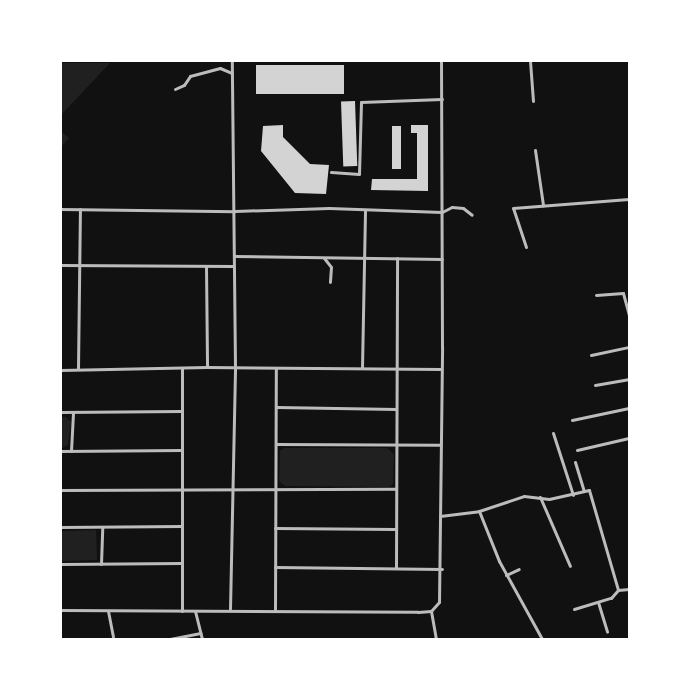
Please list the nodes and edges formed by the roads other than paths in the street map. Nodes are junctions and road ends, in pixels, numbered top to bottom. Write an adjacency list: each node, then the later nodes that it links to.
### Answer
1 (232, 61): 5 (street)
2 (437, 61): 3 (street)
3 (441, 61): 7 (street)
4 (530, 61): 8 (street)
5 (232, 73): 6 (street); 16 (street)
6 (175, 89)
7 (442, 99): 10 (street); 17 (street)
8 (533, 101)
9 (536, 150): 12 (street)
10 (331, 172)
11 (629, 199): 12 (street)
12 (543, 205): 19 (street)
13 (61, 208): 14 (street)
14 (80, 209): 16 (street); 26 (street)
15 (365, 210): 16 (street); 17 (street); 22 (street)
16 (235, 211): 20 (street)
17 (442, 212): 18 (street); 24 (street)
18 (472, 214)
19 (526, 247)
20 (234, 256): 21 (street); 28 (street)
21 (324, 258): 22 (street); 29 (street)
22 (362, 258): 23 (street); 37 (street)
23 (397, 258): 24 (street); 40 (street)
24 (442, 259): 41 (street)
25 (61, 265): 26 (street)
26 (78, 265): 27 (street); 38 (street)
27 (206, 266): 28 (street); 34 (street)
28 (233, 266): 35 (street)
29 (330, 282)
30 (596, 295): 31 (street)
31 (629, 315)
32 (629, 347): 33 (street)
33 (592, 355)
34 (207, 367): 35 (street); 36 (street)
35 (235, 367): 39 (street); 63 (street)
36 (182, 368): 38 (street); 48 (street)
37 (362, 368): 39 (street); 40 (street)
38 (78, 369): 42 (street)
39 (276, 369): 45 (street)
40 (397, 369): 41 (street); 47 (street)
41 (441, 369): 55 (street)
42 (61, 370)
43 (629, 379): 44 (street)
44 (595, 386)
45 (276, 407): 47 (street); 54 (street)
46 (629, 408): 51 (street)
47 (396, 409): 56 (street)
48 (182, 411): 50 (street); 57 (street)
49 (61, 412): 50 (street)
50 (73, 412): 60 (street)
51 (572, 420)
52 (552, 433): 68 (street)
53 (629, 438): 58 (street)
54 (276, 444): 56 (street); 66 (street)
55 (440, 445): 56 (street); 71 (street)
56 (397, 446): 64 (street)
57 (182, 450): 60 (street); 62 (street)
58 (577, 450)
59 (61, 451): 60 (street)
60 (71, 451)
61 (575, 462): 67 (street)
62 (182, 489): 63 (street); 65 (street); 72 (street)
63 (233, 489): 66 (street); 89 (street)
64 (396, 489): 66 (street); 76 (street)
65 (61, 490)
66 (276, 490): 75 (street)
67 (584, 491): 68 (street); 87 (street)
68 (573, 495): 69 (street)
69 (540, 497): 70 (street); 80 (street)
70 (479, 511): 71 (street); 85 (street)
71 (440, 516): 83 (street)
72 (182, 526): 74 (street); 79 (street)
73 (61, 527): 74 (street)
74 (102, 527): 78 (street)
75 (275, 528): 76 (street); 81 (street)
76 (396, 529): 82 (street)
77 (61, 564): 78 (street)
78 (101, 564): 79 (street)
79 (182, 564): 95 (street)
80 (570, 566)
81 (275, 567): 82 (street); 93 (street)
82 (396, 568): 83 (street)
83 (442, 569): 94 (street)
84 (519, 569): 85 (street)
85 (506, 575): 103 (street)
86 (629, 589): 87 (street)
87 (618, 590): 88 (street)
88 (598, 602): 90 (street); 97 (street)
89 (230, 609): 93 (street); 96 (street)
90 (574, 609)
91 (61, 610): 92 (street)
92 (108, 610): 95 (street); 99 (street)
93 (275, 610): 94 (street)
94 (433, 610): 102 (street)
95 (182, 611): 96 (street)
96 (195, 611): 98 (street)
97 (607, 632)
98 (200, 633): 100 (street); 101 (street)
99 (113, 637)
100 (170, 639)
101 (202, 639)
102 (436, 639)
103 (542, 639)

